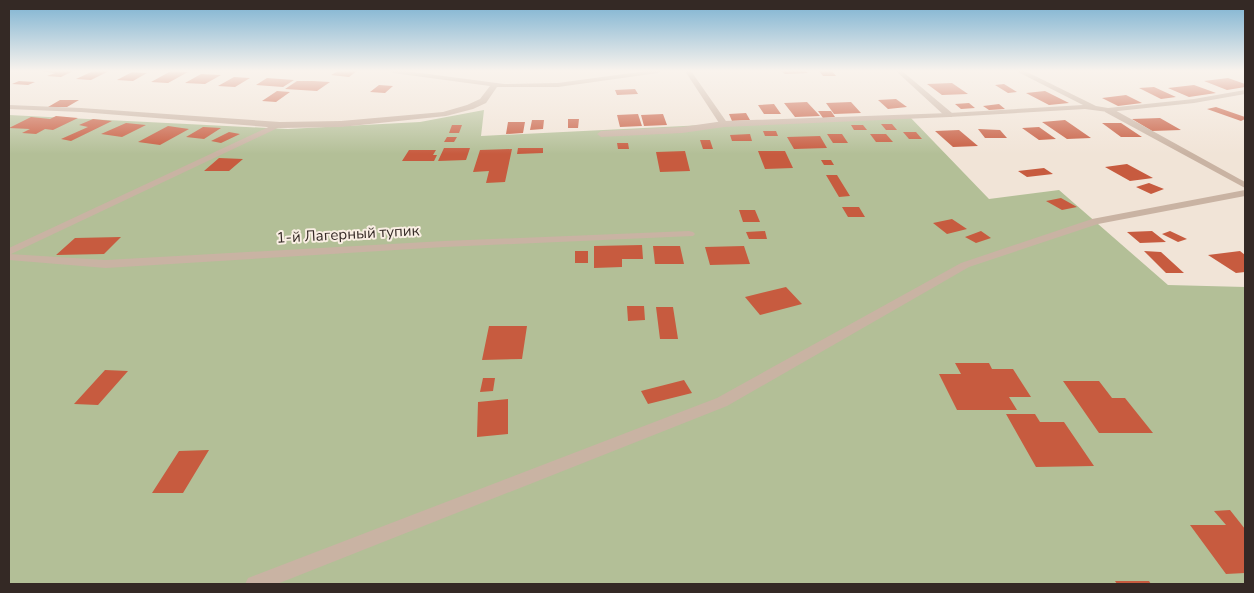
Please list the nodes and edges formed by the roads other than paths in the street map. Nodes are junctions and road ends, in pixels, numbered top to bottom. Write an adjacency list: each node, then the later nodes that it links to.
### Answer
1 (485, 99): 11 (street)
2 (707, 99): 10 (lane)
3 (930, 99): 9 (lane)
4 (1077, 99): 7 (street)
5 (1207, 99): 8 (street)
6 (9, 107): 11 (street)
7 (1094, 107): 8 (street); 9 (street)
8 (1108, 110): 13 (lane)
9 (949, 115): 10 (street)
10 (724, 124): 12 (street)
11 (280, 125): 16 (lane)
12 (601, 134)
13 (1245, 185)
14 (1245, 193): 18 (street)
15 (689, 234): 17 (street, 1-й Лагерный тупик)
16 (9, 252)
17 (9, 257)
18 (255, 584)

